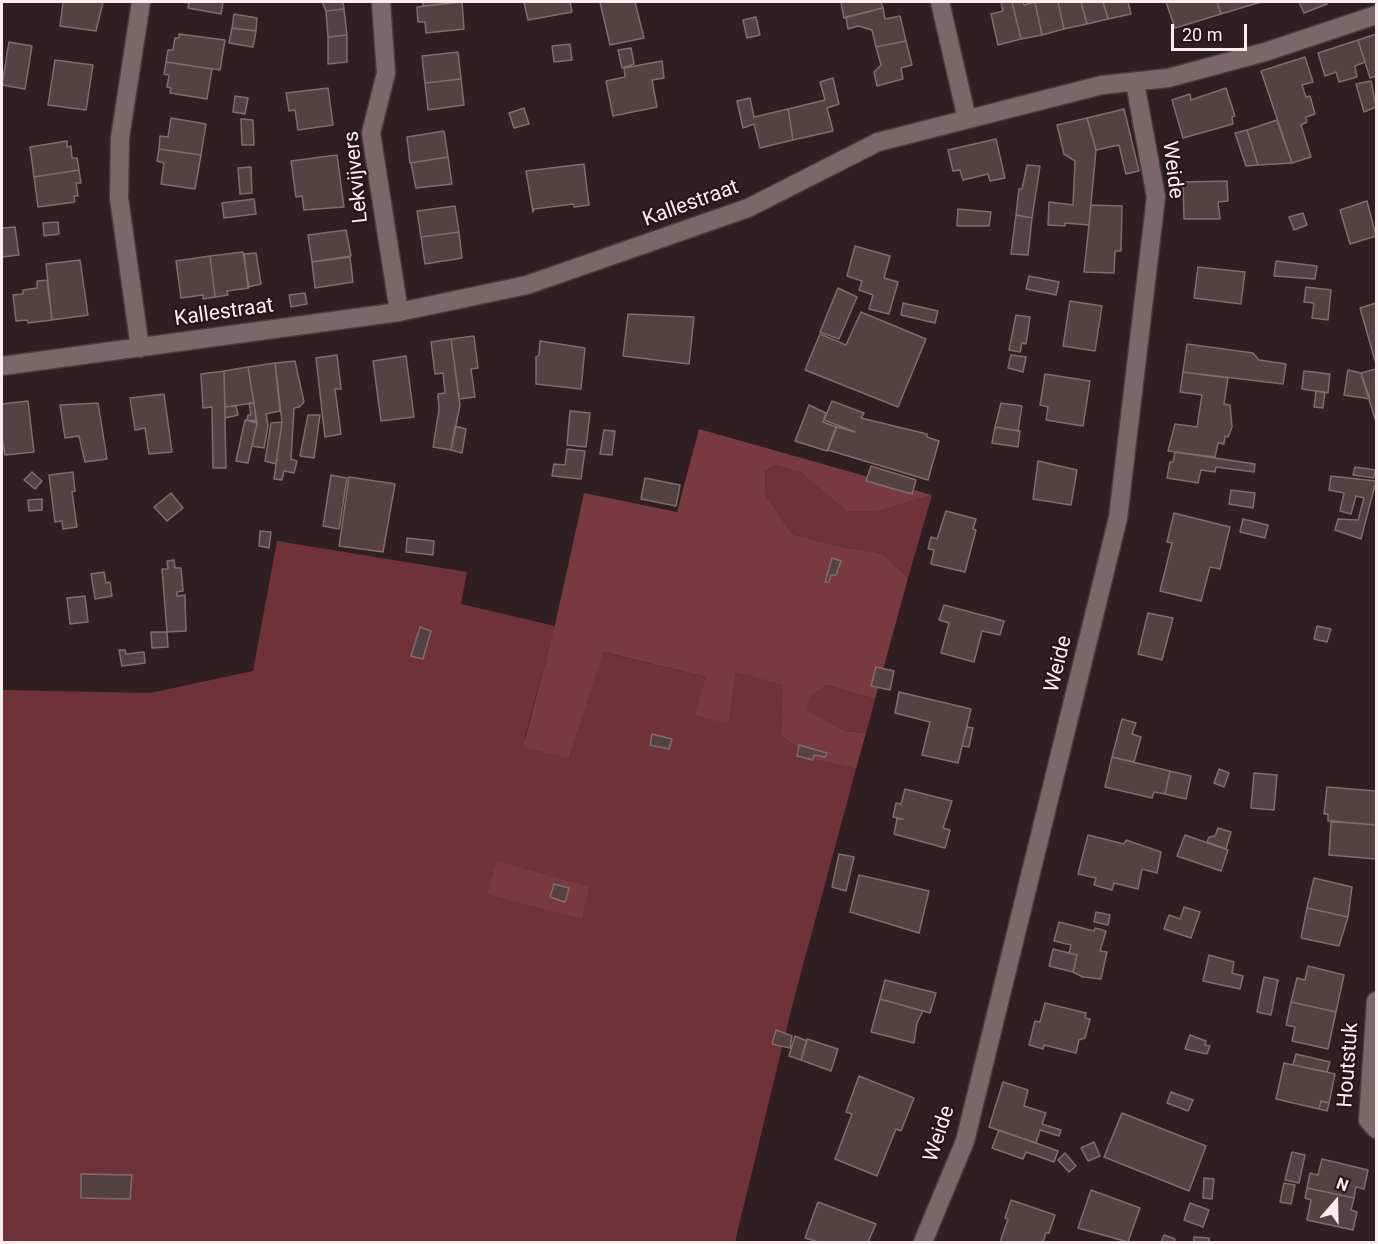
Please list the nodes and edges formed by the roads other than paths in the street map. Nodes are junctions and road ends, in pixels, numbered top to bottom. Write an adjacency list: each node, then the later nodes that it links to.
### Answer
1 (141, 2): 8 (street)
2 (381, 2): 7 (street, Lekvijvers)
3 (940, 2): 6 (street)
4 (1377, 15): 5 (street, Kallestraat)
5 (1135, 84): 6 (street, Kallestraat); 12 (street, Weide)
6 (967, 119): 7 (street, Kallestraat)
7 (399, 312): 8 (street, Kallestraat)
8 (140, 348): 9 (street, Kallestraat)
9 (2, 366)
10 (1377, 1001): 11 (street, Houtstuk)
11 (1377, 1129)
12 (923, 1242)

